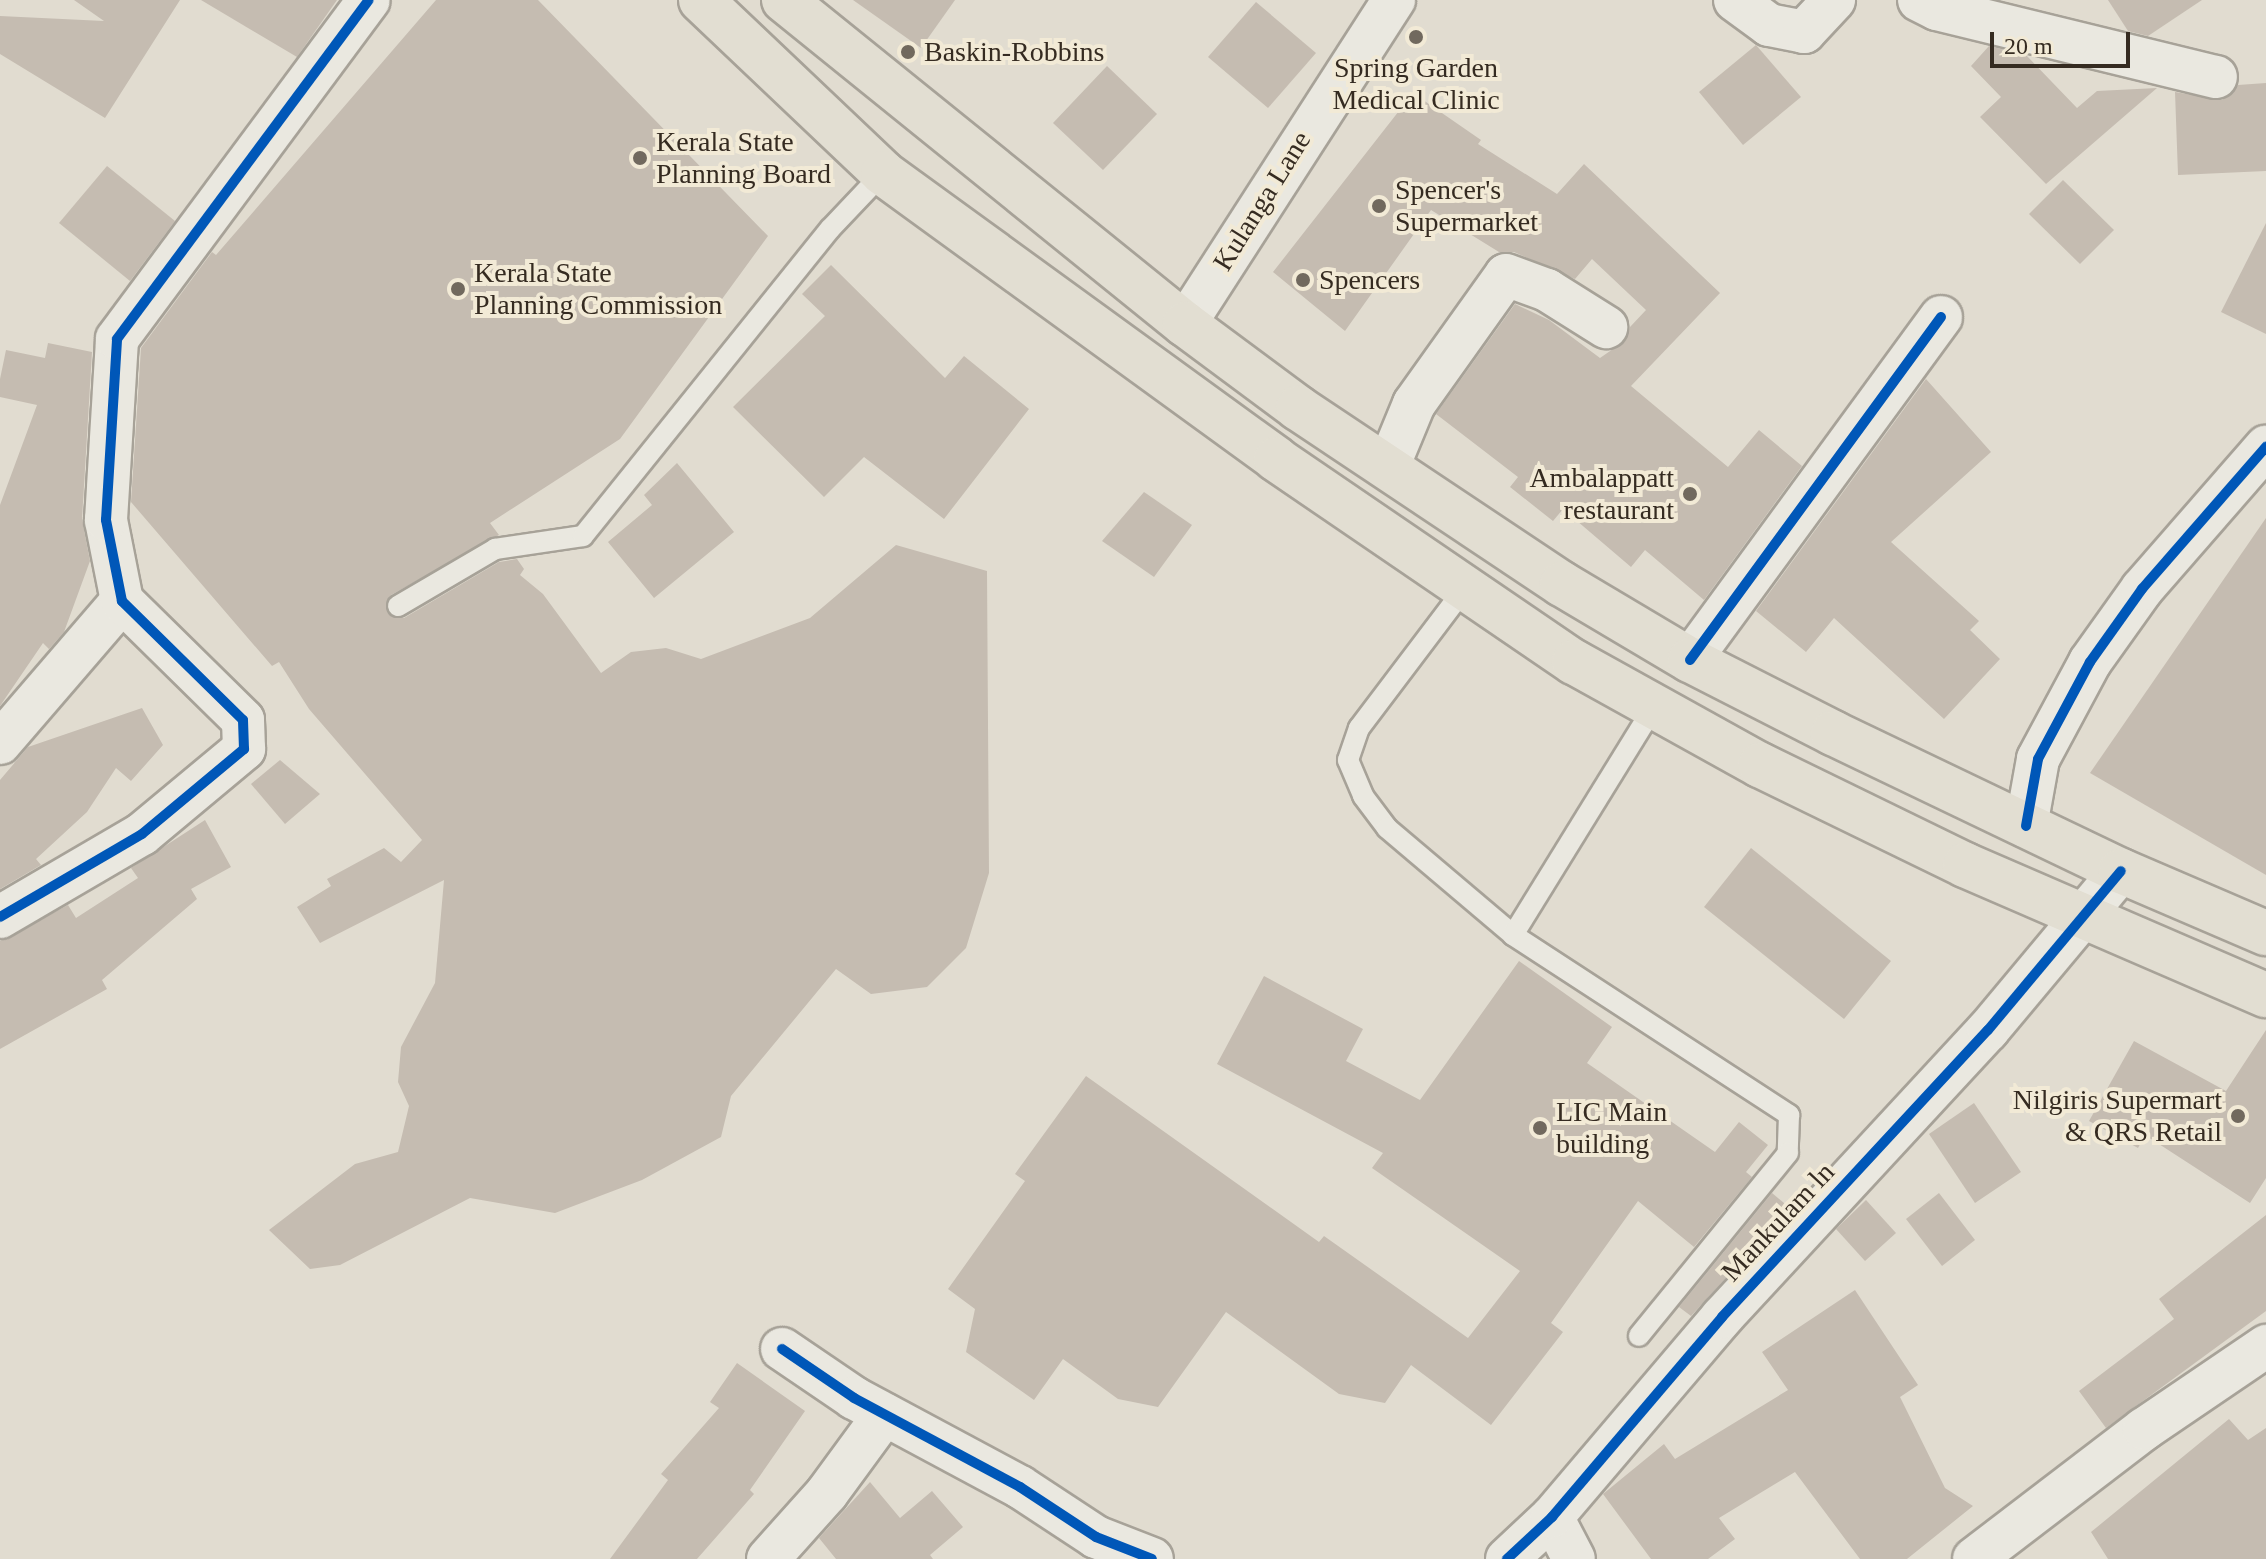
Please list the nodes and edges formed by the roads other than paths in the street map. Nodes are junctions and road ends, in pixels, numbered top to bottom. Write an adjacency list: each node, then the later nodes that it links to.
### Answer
1 (369, 0): 16 (street)
2 (701, 0): 9 (main road)
3 (784, 0): 11 (main road)
4 (1394, 0): 11 (street, Kulanga Lane)
5 (1735, 0): 6 (street)
6 (1834, 0)
7 (1919, 0): 8 (street)
8 (2216, 77)
9 (883, 173): 15 (main road); 17 (lane)
10 (1941, 317): 18 (street)
11 (1185, 324): 14 (main road)
12 (1606, 327): 14 (street)
13 (2266, 447): 21 (street)
14 (1388, 467): 18 (main road)
15 (1465, 588): 19 (main road); 26 (lane)
16 (122, 601): 20 (street); 24 (street)
17 (398, 606)
18 (1690, 660): 21 (main road)
19 (1654, 707): 23 (main road); 26 (lane)
20 (0, 743)
21 (2026, 826): 22 (main road)
22 (2121, 871): 23 (street, Mankulam ln); 25 (main road)
23 (2083, 916): 27 (main road); 32 (street, Mankulam ln)
24 (0, 917)
25 (2266, 933)
26 (1513, 935): 28 (lane)
27 (2266, 995)
28 (1639, 1336)
29 (2266, 1346): 37 (street)
30 (782, 1349): 31 (street)
31 (884, 1415): 33 (street); 34 (street)
32 (1552, 1517): 35 (street, Mankulam ln); 36 (street)
33 (768, 1559)
34 (1152, 1559)
35 (1507, 1559)
36 (1574, 1559)
37 (1974, 1559)

